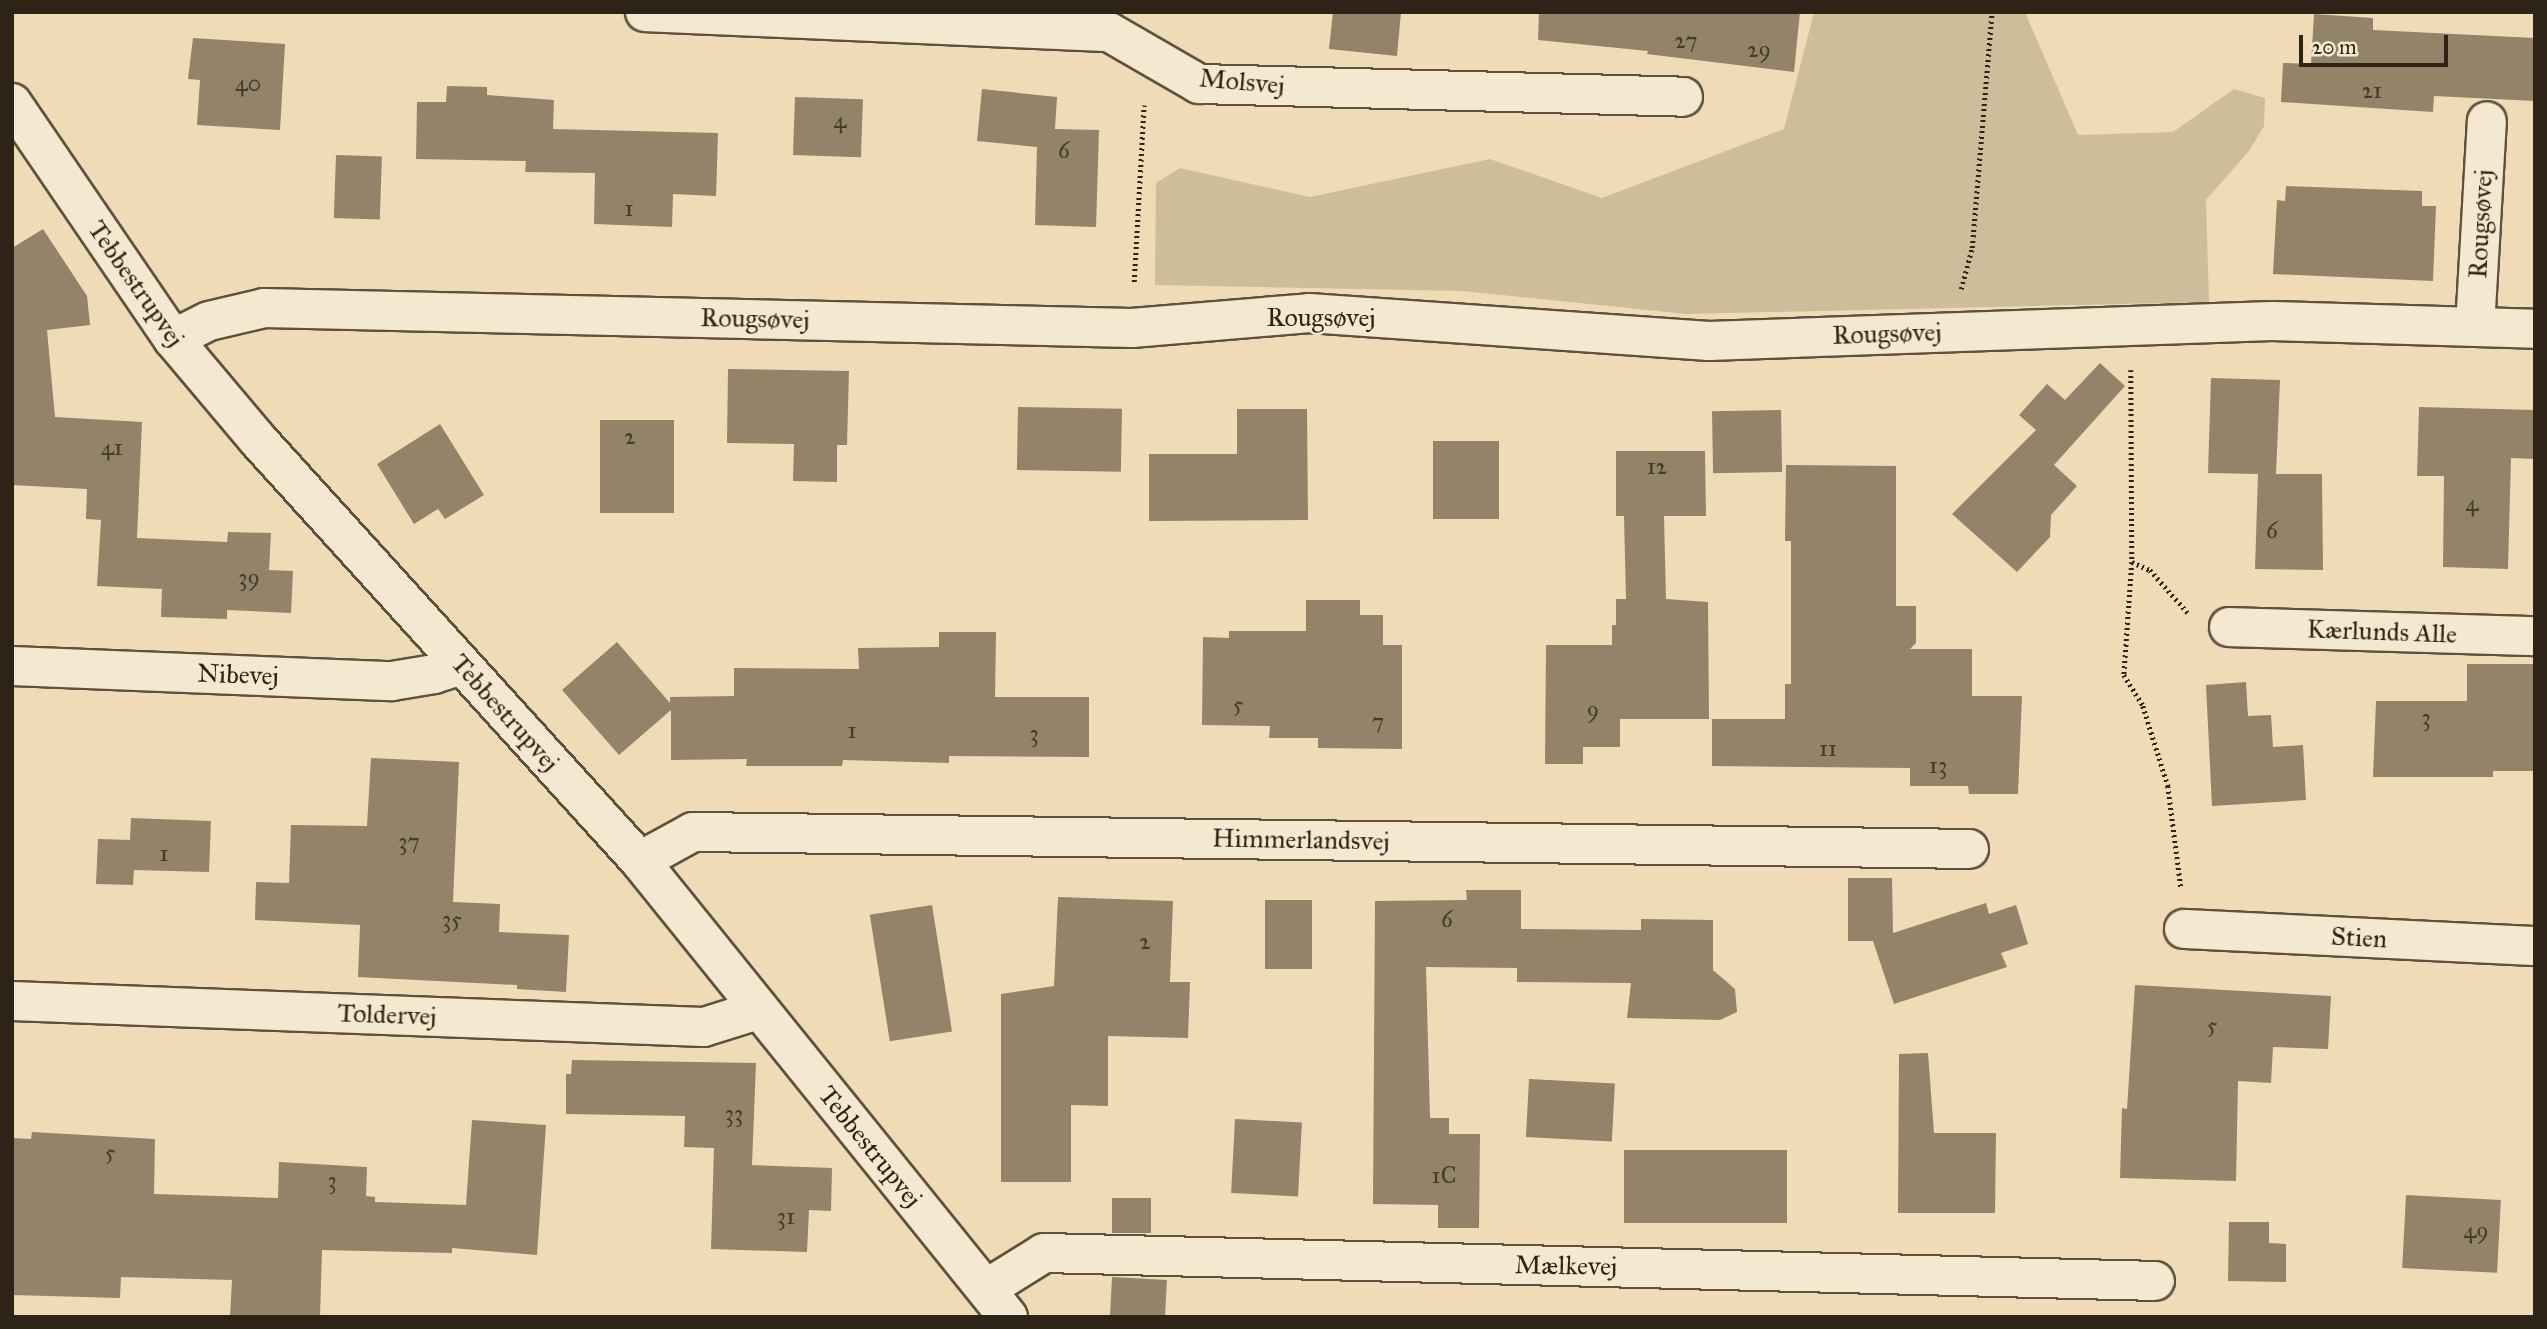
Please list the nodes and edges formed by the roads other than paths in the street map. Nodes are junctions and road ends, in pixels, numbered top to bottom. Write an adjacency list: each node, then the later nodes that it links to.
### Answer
1 (645, 12): 2 (street, Molsvej)
2 (1683, 97)
3 (12, 103): 7 (street, Tebbestrupvej)
4 (2487, 121): 5 (street, Rougsøvej)
5 (2475, 327): 6 (street, Rougsøvej); 7 (street, Rougsøvej)
6 (2535, 329)
7 (173, 340): 10 (street, Tebbestrupvej)
8 (2229, 627): 9 (street, Kærlunds Alle)
9 (2535, 636)
10 (461, 665): 11 (street, Nibevej); 13 (street, Tebbestrupvej)
11 (12, 666)
12 (1969, 849): 13 (street, Himmerlandsvej)
13 (640, 861): 17 (street, Tebbestrupvej)
14 (2184, 929): 15 (street, Stien)
15 (2535, 946)
16 (12, 1001): 17 (street, Toldervej)
17 (758, 1010): 19 (street, Tebbestrupvej)
18 (2155, 1281): 19 (street, Mælkevej)
19 (997, 1303)

